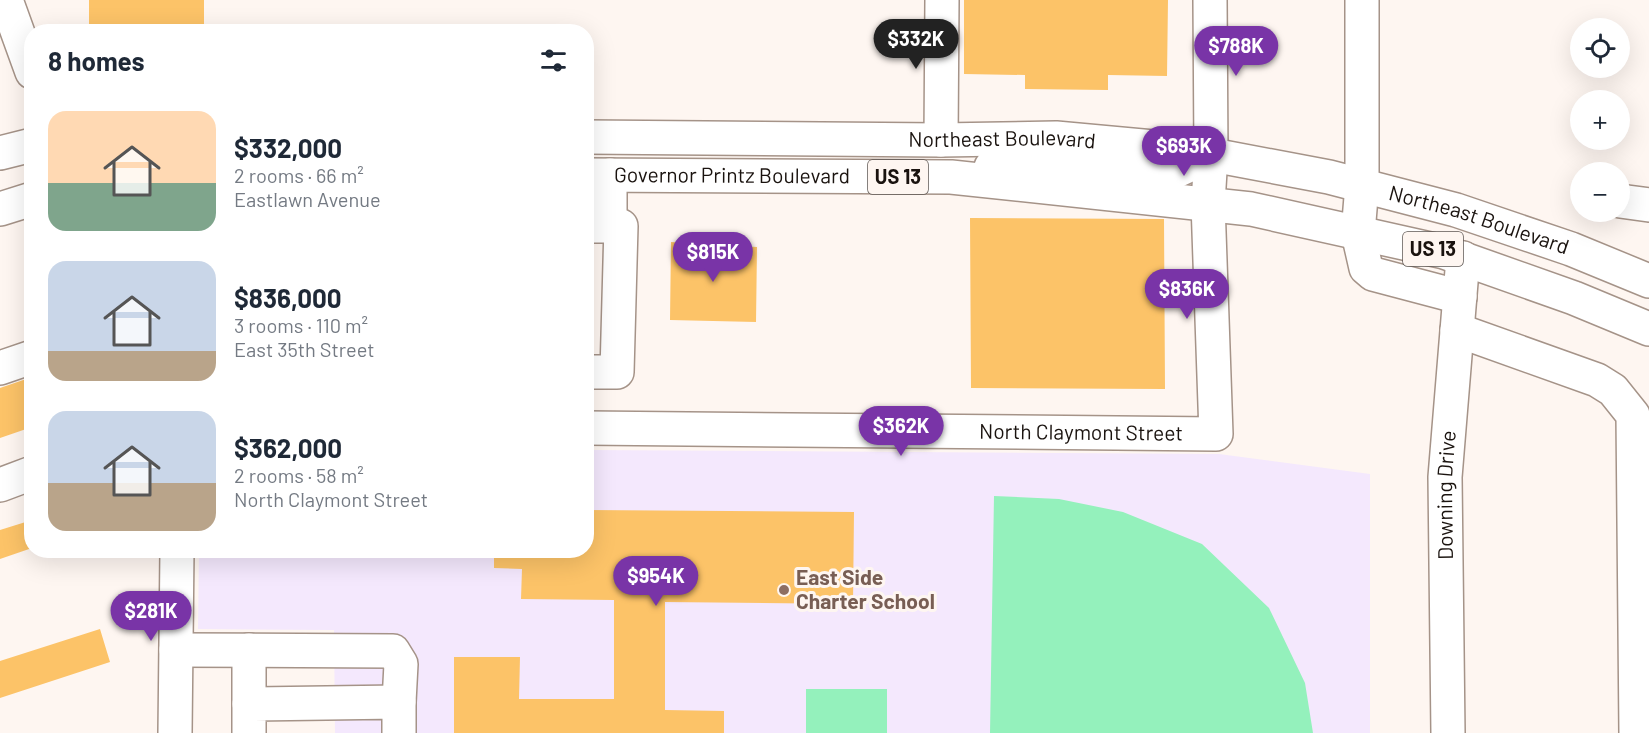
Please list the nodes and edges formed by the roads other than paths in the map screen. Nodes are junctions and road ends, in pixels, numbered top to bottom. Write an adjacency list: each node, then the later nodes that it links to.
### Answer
1 (6, 0): 5 (main road)
2 (942, 0): 7 (main road)
3 (1210, 0): 10 (main road)
4 (1362, 0): 13 (main road)
5 (24, 50)
6 (594, 137): 7 (main road, Northeast Boulevard / US 13)
7 (941, 140): 10 (main road, Northeast Boulevard / US 13)
8 (24, 147): 9 (main road)
9 (0, 153)
10 (1211, 155): 12 (main road); 13 (main road, Northeast Boulevard / US 13); 16 (main road)
11 (598, 175): 12 (main road, Governor Printz Boulevard / US 13); 19 (main road)
12 (951, 177): 16 (main road, Governor Printz Boulevard / US 13)
13 (1362, 185): 20 (main road); 22 (main road, Northeast Boulevard / US 13)
14 (24, 202): 18 (main road)
15 (1630, 202): 17 (main road)
16 (1208, 203): 20 (main road, Governor Printz Boulevard / US 13); 29 (main road, North Claymont Street)
17 (1649, 204)
18 (0, 209)
19 (598, 226): 28 (main road)
20 (1358, 233): 21 (main road, Governor Printz Boulevard / US 13); 23 (main road)
21 (1463, 258): 23 (main road, Downing Drive); 24 (main road, Governor Printz Boulevard / US 13)
22 (1649, 281)
23 (1460, 297): 25 (main road, Downing Drive)
24 (1648, 325)
25 (1457, 330): 38 (main road, Downing Drive); 39 (main road)
26 (24, 360): 27 (main road)
27 (0, 368)
28 (594, 372)
29 (594, 429)
30 (24, 476): 31 (main road)
31 (0, 485)
32 (177, 558): 33 (main road)
33 (176, 650): 34 (main road); 37 (main road)
34 (249, 650): 35 (main road); 36 (main road)
35 (399, 718): 36 (main road)
36 (249, 719)
37 (176, 733)
38 (1448, 733)
39 (1636, 733)

